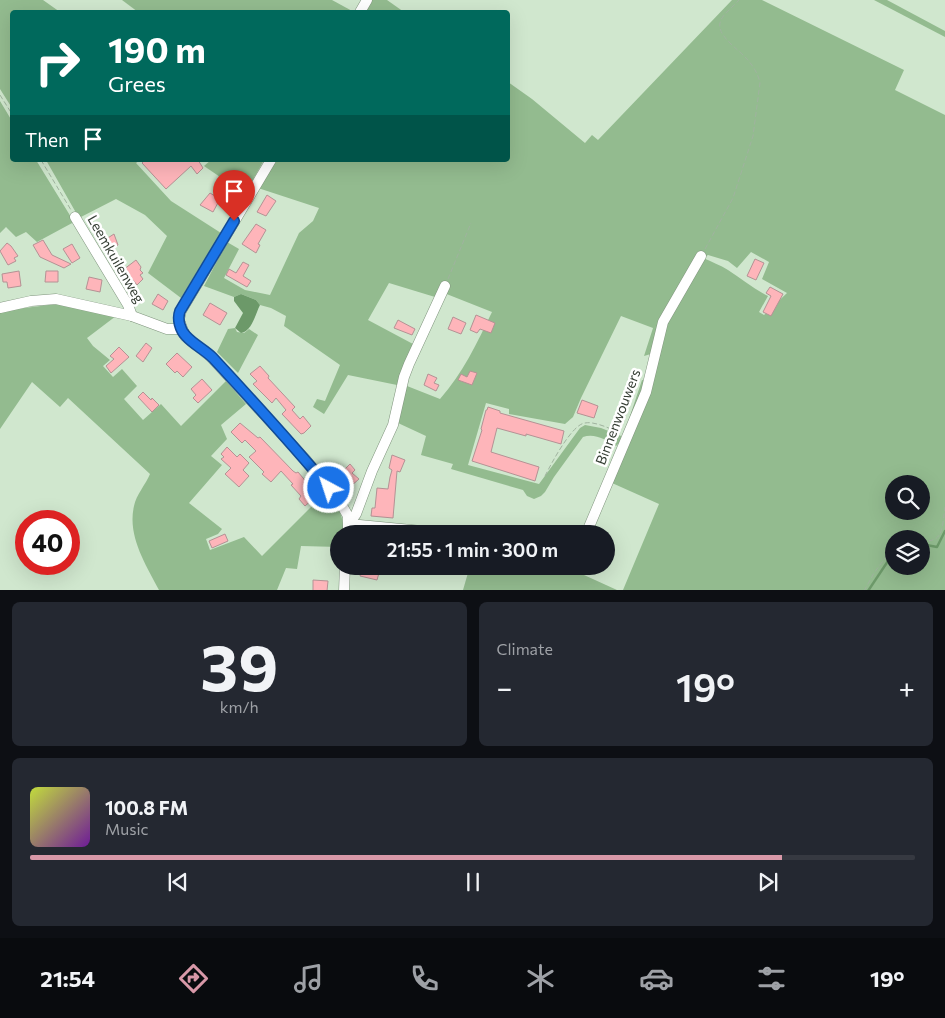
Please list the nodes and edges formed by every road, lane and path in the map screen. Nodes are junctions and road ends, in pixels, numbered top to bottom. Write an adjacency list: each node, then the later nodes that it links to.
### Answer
1 (739, 0): 8 (path)
2 (0, 95): 3 (path)
3 (10, 111)
4 (42, 162): 6 (path)
5 (270, 162): 12 (street)
6 (75, 217): 11 (street, Leemkuilenweg)
7 (471, 224): 9 (path)
8 (701, 256): 13 (street, Binnenwouwers)
9 (445, 286): 17 (street)
10 (0, 308): 11 (street, Leemkuilenweg)
11 (132, 316): 12 (street, Leemkuilenweg)
12 (181, 329): 16 (street)
13 (627, 435): 14 (path); 18 (street, Binnenwouwers)
14 (545, 476)
15 (945, 507): 19 (path)
16 (349, 525)
17 (351, 525)
18 (590, 525)
19 (930, 542)
20 (885, 558): 23 (path)
21 (345, 575): 22 (street)
22 (344, 590)
23 (864, 590)

